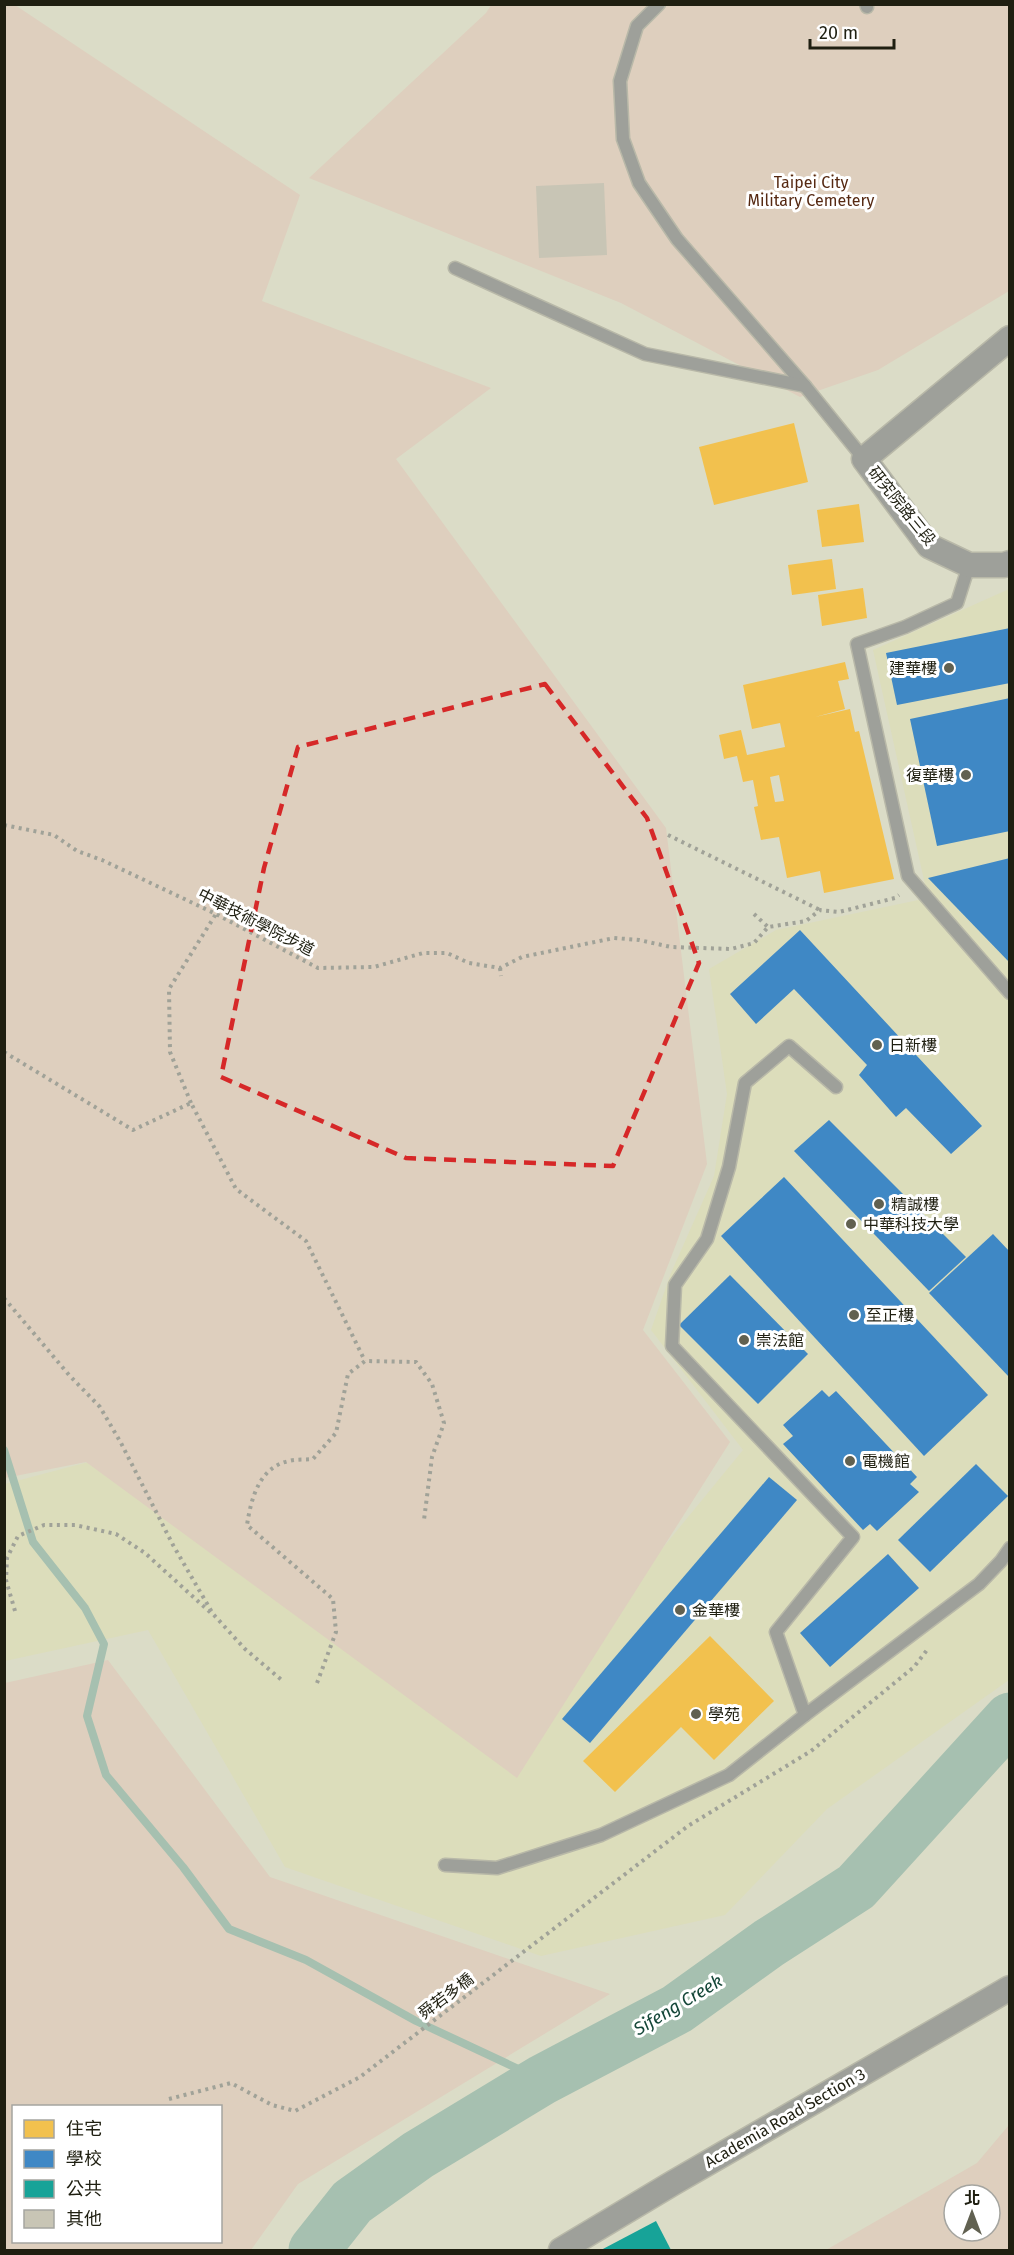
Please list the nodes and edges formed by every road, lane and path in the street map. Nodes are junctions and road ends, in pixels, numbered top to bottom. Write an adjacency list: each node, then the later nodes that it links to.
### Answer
1 (659, 4): 4 (lane)
2 (455, 268): 4 (lane)
3 (1010, 338): 5 (street)
4 (805, 386): 5 (lane)
5 (864, 459): 7 (street, 研究院路三段)
6 (1010, 563): 7 (street, 研究院路三段)
7 (969, 565): 10 (lane)
8 (4, 825): 12 (path, 中華技術學院步道)
9 (668, 835): 11 (path)
10 (912, 881): 11 (path); 17 (lane)
11 (820, 910): 14 (path)
12 (216, 914): 15 (path, 中華技術學院步道); 20 (path)
13 (754, 914): 14 (path)
14 (768, 927): 15 (path)
15 (500, 968): 16 (path)
16 (501, 976)
17 (1010, 993)
18 (4, 1052): 20 (path)
19 (836, 1087): 29 (lane)
20 (191, 1103): 22 (path)
21 (4, 1298): 26 (path)
22 (365, 1360): 23 (path); 28 (path)
23 (424, 1520)
24 (1010, 1548): 29 (lane)
25 (15, 1611): 26 (path)
26 (216, 1618): 27 (path)
27 (284, 1682)
28 (317, 1683)
29 (805, 1715): 30 (lane)
30 (445, 1865)
31 (547, 1934): 33 (path, 舜若多橋)
32 (1010, 1988): 34 (street, Academia Road Section 3)
33 (169, 2099)
34 (561, 2250)

